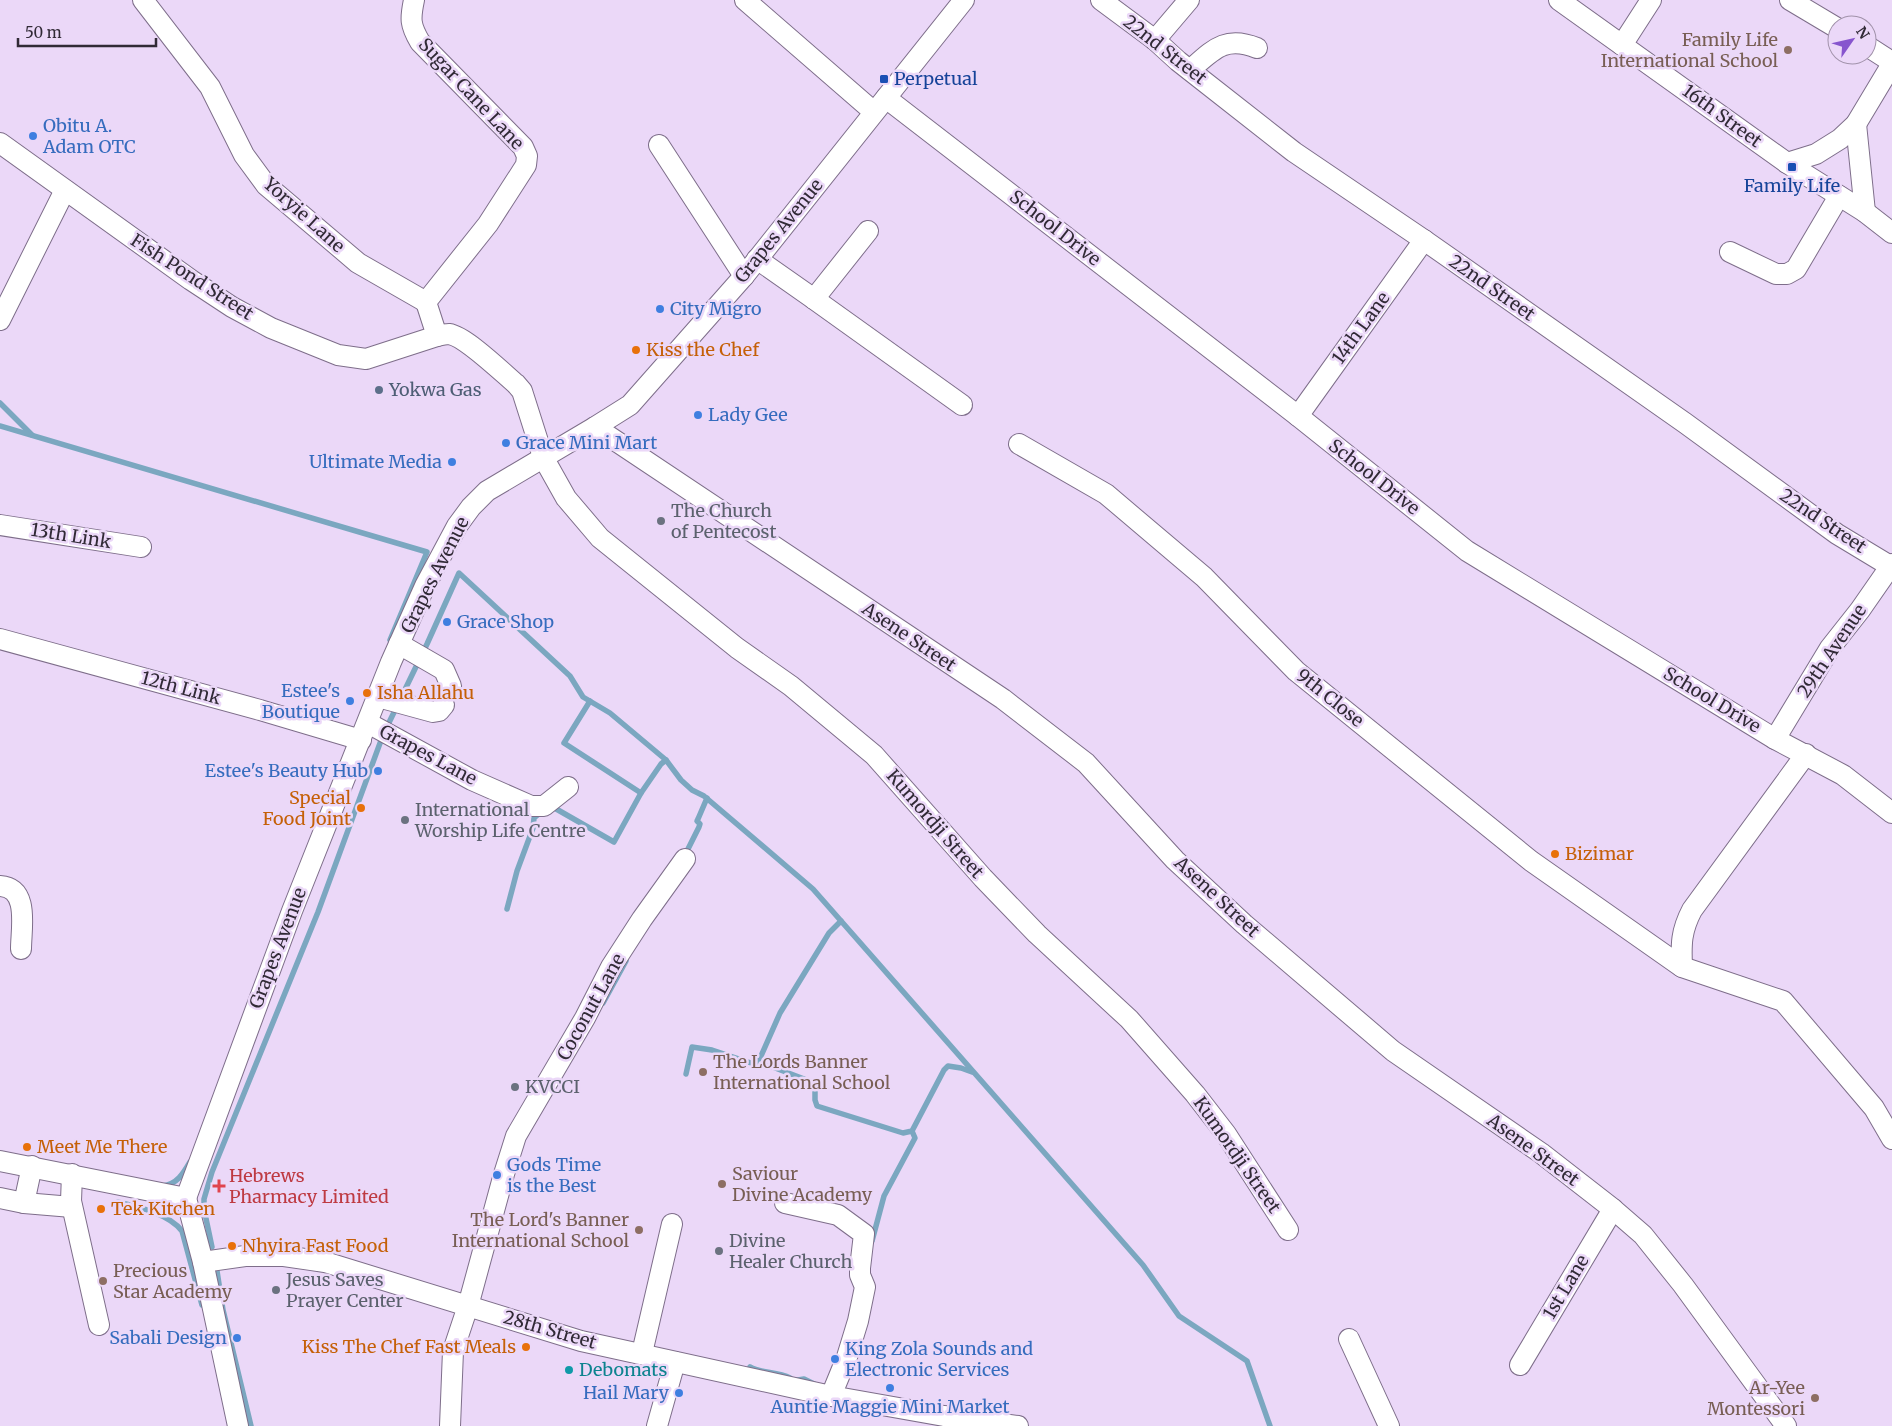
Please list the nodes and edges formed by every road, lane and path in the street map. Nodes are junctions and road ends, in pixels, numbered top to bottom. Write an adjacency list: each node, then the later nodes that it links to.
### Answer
1 (143, 0): 32 (street, Yoryie Lane)
2 (414, 0): 32 (street, Sugar Cane Lane)
3 (746, 0): 17 (street, School Drive)
4 (964, 0): 17 (street, Grapes Avenue)
5 (1101, 0): 11 (street, 22nd Street)
6 (1189, 0): 11 (street)
7 (1559, 0): 12 (street, 16th Street)
8 (1651, 0): 12 (street)
9 (1790, 0): 10 (street)
10 (1827, 22)
11 (1155, 40): 16 (street, 22nd Street)
12 (1622, 45): 21 (street, 16th Street)
13 (1257, 48): 16 (street)
14 (1877, 53): 15 (street)
15 (1892, 63): 18 (street)
16 (1190, 70): 27 (street, 22nd Street)
17 (880, 105): 29 (street, Grapes Avenue); 36 (street, School Drive)
18 (1856, 124): 21 (street); 24 (street)
19 (0, 143): 22 (street, Fish Pond Street)
20 (659, 145): 30 (street)
21 (1787, 163): 23 (street, 16th Street)
22 (64, 190): 33 (street); 34 (street, Fish Pond Street)
23 (1839, 196): 24 (street, 16th Street); 28 (street)
24 (1865, 212): 26 (street, 16th Street)
25 (868, 231): 31 (street)
26 (1892, 233)
27 (1424, 240): 36 (street, 14th Lane); 42 (street, 22nd Street)
28 (1730, 252)
29 (757, 259): 30 (street, Grapes Avenue); 31 (street)
30 (744, 276): 37 (street, Grapes Avenue)
31 (814, 299): 35 (street)
32 (426, 302): 34 (street)
33 (0, 320)
34 (437, 336): 39 (street, Fish Pond Street)
35 (962, 405)
36 (1298, 416): 49 (street, School Drive)
37 (595, 427): 39 (street, Grapes Avenue); 66 (street, Asene Street)
38 (1019, 444): 56 (street, 9th Close)
39 (543, 457): 44 (street, Grapes Avenue); 68 (street, Kumordji Street)
40 (0, 525): 41 (street, 13th Link)
41 (141, 546)
42 (1891, 565): 49 (street, 29th Avenue)
43 (0, 639): 48 (street, 12th Link)
44 (399, 644): 45 (street); 46 (street, Grapes Avenue)
45 (451, 686)
46 (378, 697): 47 (street); 48 (street, Grapes Avenue)
47 (444, 705)
48 (364, 732): 51 (street, Grapes Lane); 62 (street, Grapes Avenue)
49 (1775, 739): 50 (street, School Drive)
50 (1806, 754): 52 (street, School Drive); 56 (street)
51 (568, 787)
52 (1892, 813)
53 (685, 859): 70 (street, Coconut Lane)
54 (0, 886): 55 (street)
55 (21, 950)
56 (1682, 967): 57 (street, 9th Close)
57 (1892, 1139)
58 (0, 1161): 59 (street)
59 (32, 1166): 60 (street); 63 (street)
60 (72, 1174): 62 (street); 65 (street)
61 (0, 1198): 63 (street)
62 (186, 1198): 69 (street)
63 (24, 1203): 65 (street)
64 (785, 1203): 76 (street)
65 (72, 1207): 71 (street)
66 (1613, 1209): 75 (street, 1st Lane); 82 (street, Asene Street)
67 (672, 1224): 73 (street)
68 (1288, 1230)
69 (203, 1262): 70 (street, 28th Street); 77 (street)
70 (468, 1306): 73 (street, 28th Street); 78 (street, Coconut Lane)
71 (99, 1325)
72 (1349, 1339): 81 (street)
73 (642, 1353): 74 (street, 28th Street)
74 (675, 1362): 76 (street, 28th Street); 79 (street)
75 (1520, 1365)
76 (831, 1396): 80 (street, 28th Street)
77 (238, 1426)
78 (450, 1426)
79 (657, 1426)
80 (1018, 1426)
81 (1389, 1426)
82 (1786, 1426)

